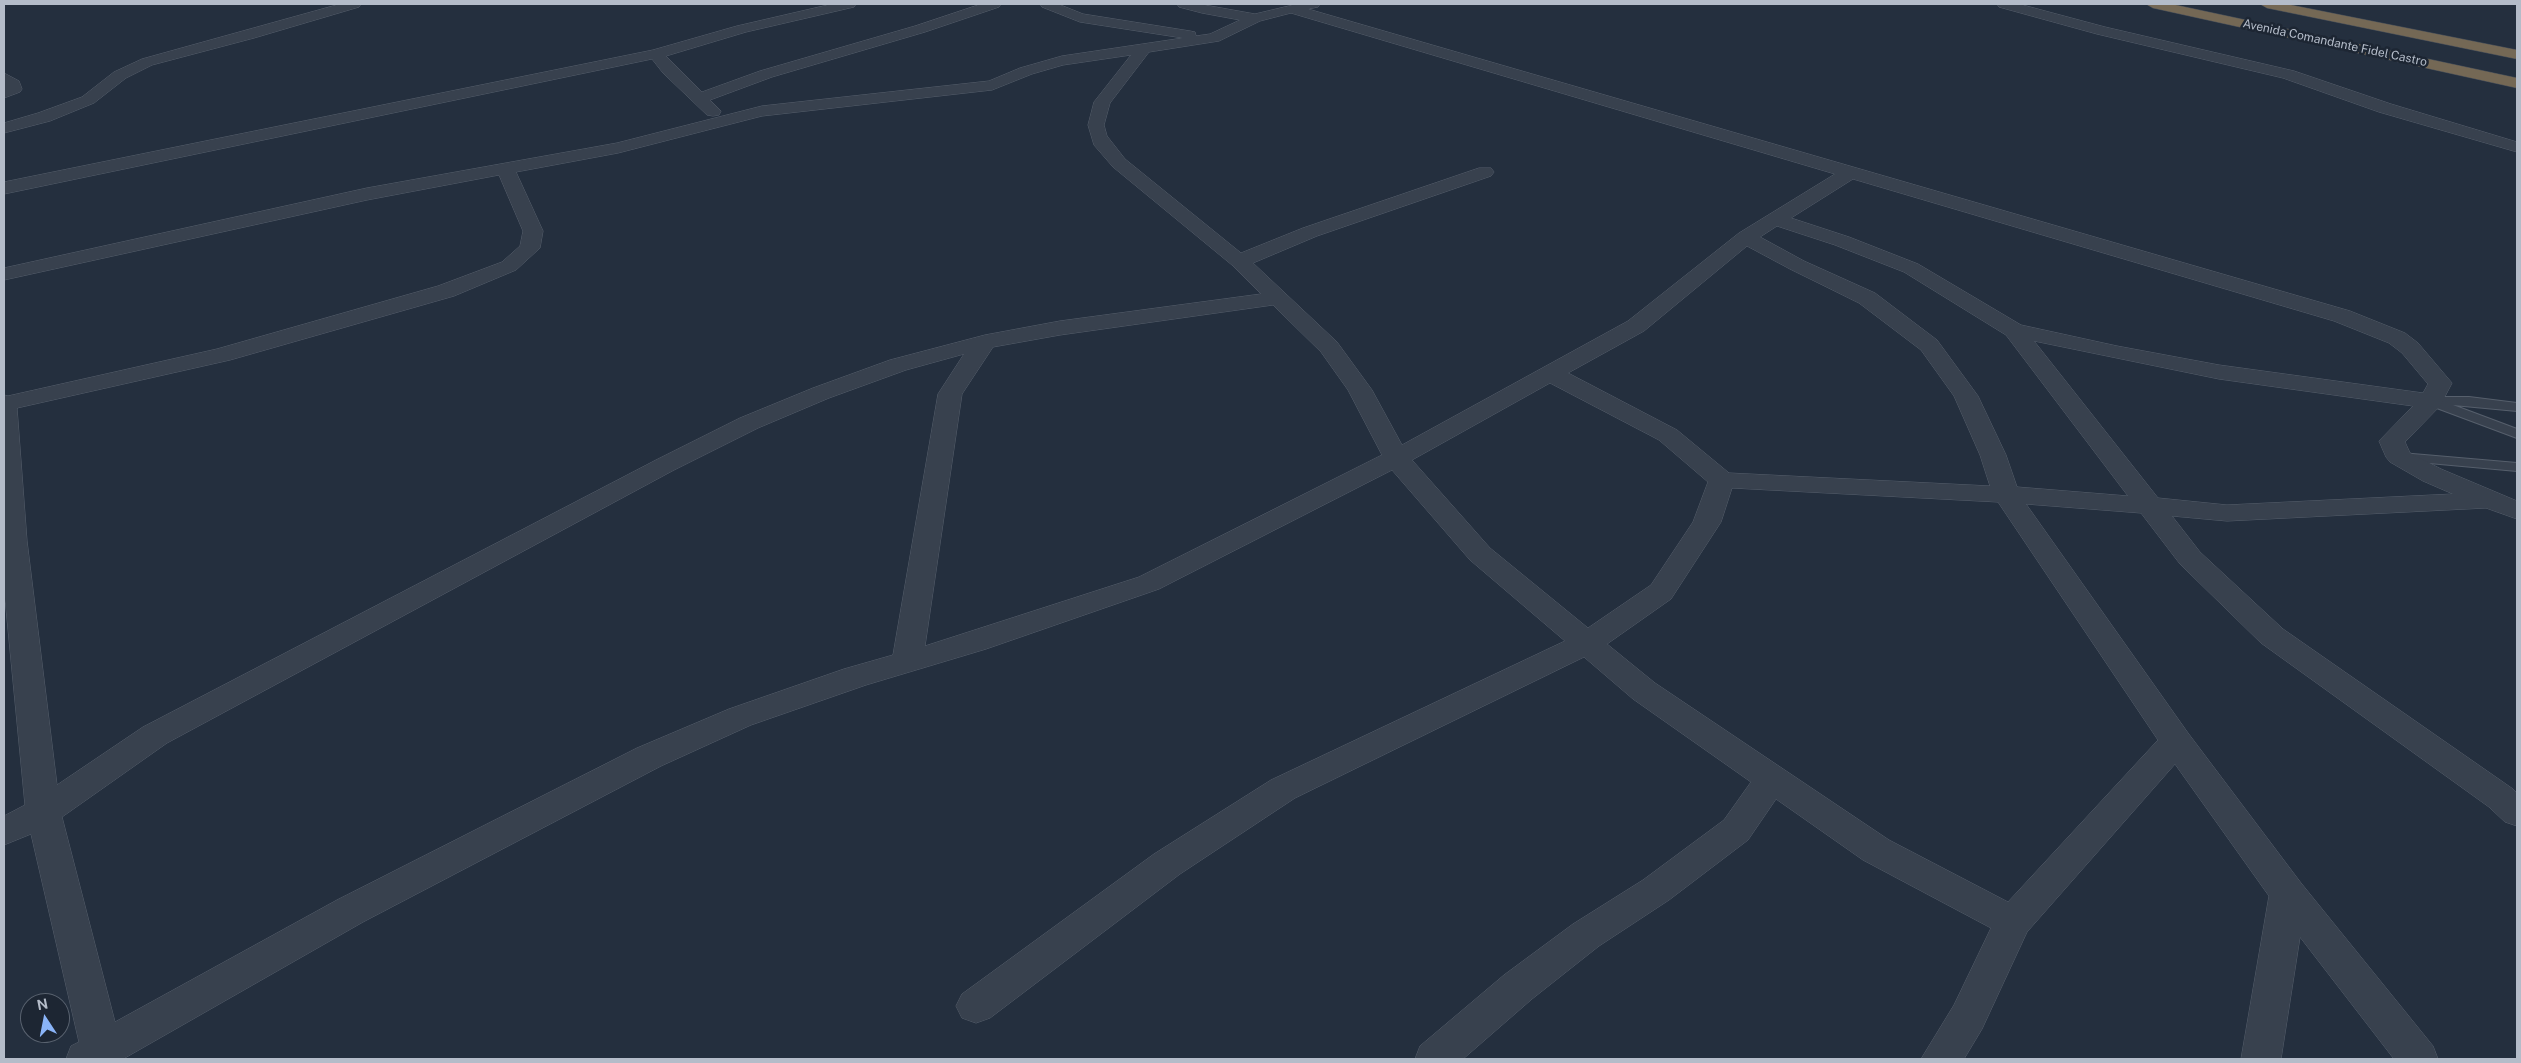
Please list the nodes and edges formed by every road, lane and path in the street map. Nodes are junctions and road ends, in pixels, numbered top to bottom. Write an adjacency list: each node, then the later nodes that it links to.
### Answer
1 (354, 4): 21 (street)
2 (849, 4): 14 (street)
3 (994, 4): 19 (street)
4 (1047, 4): 12 (street)
5 (1184, 4): 11 (street)
6 (1315, 4): 10 (street)
7 (2004, 4): 22 (street)
8 (2153, 4): 17 (highway, Avenida Comandante Fidel Castro)
9 (2267, 4): 15 (highway, Avenida Comandante Fidel Castro)
10 (1295, 10): 11 (street); 25 (street)
11 (1255, 18): 12 (street)
12 (1214, 38): 13 (street)
13 (1142, 50): 20 (street); 29 (street)
14 (656, 54): 19 (street); 26 (street)
15 (2517, 55)
16 (4, 78): 18 (street)
17 (2517, 82)
18 (4, 93)
19 (700, 98): 20 (street)
20 (722, 120): 23 (street)
21 (4, 128)
22 (2517, 147)
23 (505, 168): 30 (street); 36 (street)
24 (1485, 172): 29 (street)
25 (1851, 172): 27 (street); 35 (street)
26 (4, 188)
27 (1775, 219): 28 (street); 32 (street)
28 (1746, 237): 34 (street); 43 (street)
29 (1239, 261): 31 (street)
30 (4, 274)
31 (1278, 298): 33 (street); 40 (street)
32 (2014, 330): 35 (street); 45 (street)
33 (985, 342): 49 (street); 52 (street)
34 (1550, 374): 40 (street); 42 (street)
35 (2430, 401): 37 (lane); 38 (lane); 39 (street)
36 (4, 403): 47 (street)
37 (2517, 407)
38 (2517, 434)
39 (2399, 457): 41 (lane); 44 (street)
40 (1396, 458): 48 (street); 49 (street)
41 (2517, 467)
42 (1722, 480): 43 (street); 48 (street)
43 (2006, 495): 45 (street); 50 (street)
44 (2488, 500): 45 (street); 46 (street)
45 (2149, 506): 53 (street)
46 (2517, 511)
47 (8, 543): 52 (street)
48 (1587, 643): 51 (street); 57 (street)
49 (908, 660): 58 (street)
50 (2176, 741): 55 (street); 56 (street)
51 (1772, 779): 56 (street); 59 (street)
52 (43, 812): 54 (street); 58 (street)
53 (2517, 813)
54 (4, 831)
55 (2288, 894): 61 (street); 62 (street)
56 (2013, 922): 60 (street)
57 (976, 1006)
58 (94, 1055)
59 (1435, 1059)
60 (1942, 1059)
61 (2261, 1059)
62 (2418, 1059)

